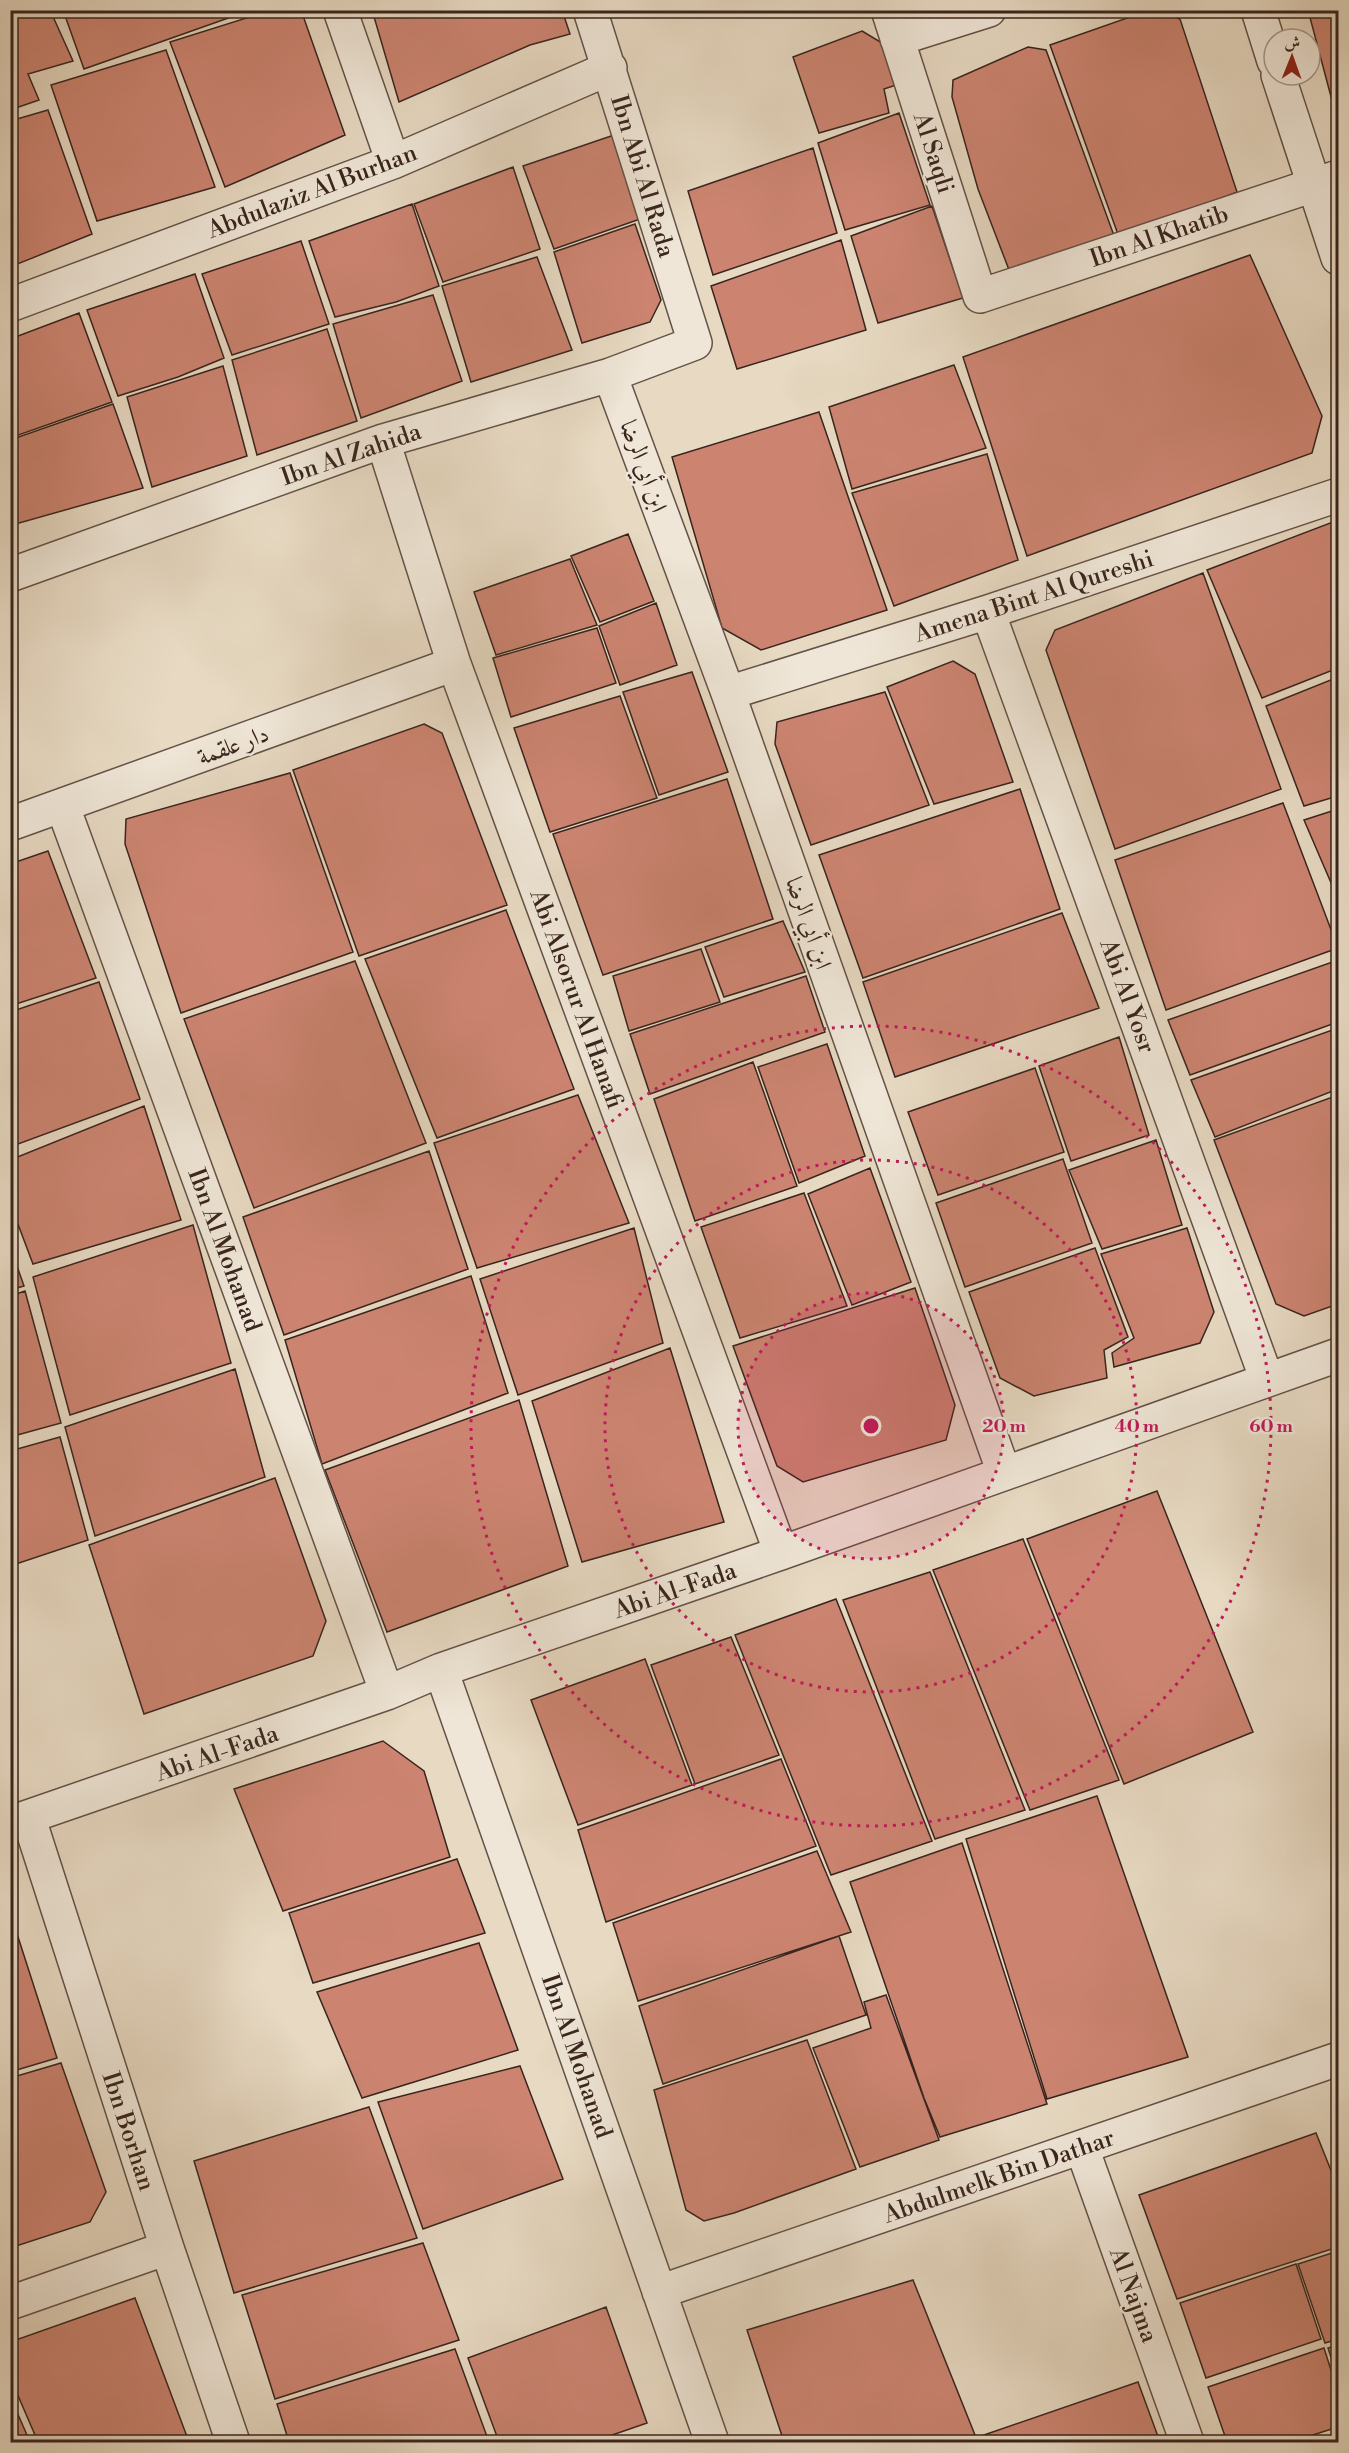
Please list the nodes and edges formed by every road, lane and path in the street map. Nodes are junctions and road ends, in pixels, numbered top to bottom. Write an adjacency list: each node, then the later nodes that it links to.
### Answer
1 (340, 10): 9 (street)
2 (590, 10): 7 (street, Ibn Abi Al Rada)
3 (988, 10): 5 (street)
4 (1258, 10): 6 (street)
5 (893, 25): 12 (street, Al Saqli)
6 (1263, 27)
7 (610, 68): 9 (street, Abdulaziz Al Burhan); 14 (street, Ibn Abi Al Rada)
8 (1283, 87): 10 (street)
9 (393, 162): 13 (street, Abdulaziz Al Burhan)
10 (1326, 180): 11 (street); 12 (street, Ibn Al Khatib)
11 (1338, 258)
12 (980, 296)
13 (10, 305)
14 (695, 343): 15 (street, Ibn Al Zahida)
15 (610, 375): 16 (street, Ibn Al Zahida); 21 (street, ابن أبي الرضا)
16 (383, 441): 18 (street, Ibn Al Zahida); 20 (street, Abi Alsorur Al Hanafi)
17 (1338, 495): 19 (street, Amena Bint Al Qureshi)
18 (10, 575)
19 (988, 612): 21 (street, Amena Bint Al Qureshi); 25 (street, Abi Al Yosr)
20 (454, 664): 22 (street, دار علقمة); 27 (street, Abi Alsorur Al Hanafi)
21 (728, 693): 26 (street, ابن أبي الرضا)
22 (63, 807): 23 (street, دار علقمة); 29 (street, Ibn Al Mohanad)
23 (10, 824)
24 (1338, 1355): 25 (street, Abi Al-Fada)
25 (1267, 1380): 26 (street, Abi Al-Fada)
26 (1004, 1473): 27 (street, Abi Al-Fada)
27 (781, 1554): 28 (street, Abi Al-Fada)
28 (441, 1670): 29 (street, Abi Al-Fada); 34 (street, Ibn Al Mohanad)
29 (387, 1693): 30 (street, Abi Al-Fada)
30 (20, 1821): 33 (street, Ibn Borhan)
31 (1338, 2060): 32 (street, Abdulmelk Bin Dathar)
32 (1082, 2148): 34 (street, Abdulmelk Bin Dathar); 38 (street, Al Najma)
33 (167, 2248): 35 (street); 36 (street, Ibn Borhan)
34 (659, 2292): 37 (street, Ibn Al Mohanad)
35 (10, 2303)
36 (233, 2442)
37 (712, 2442)
38 (1187, 2442)

